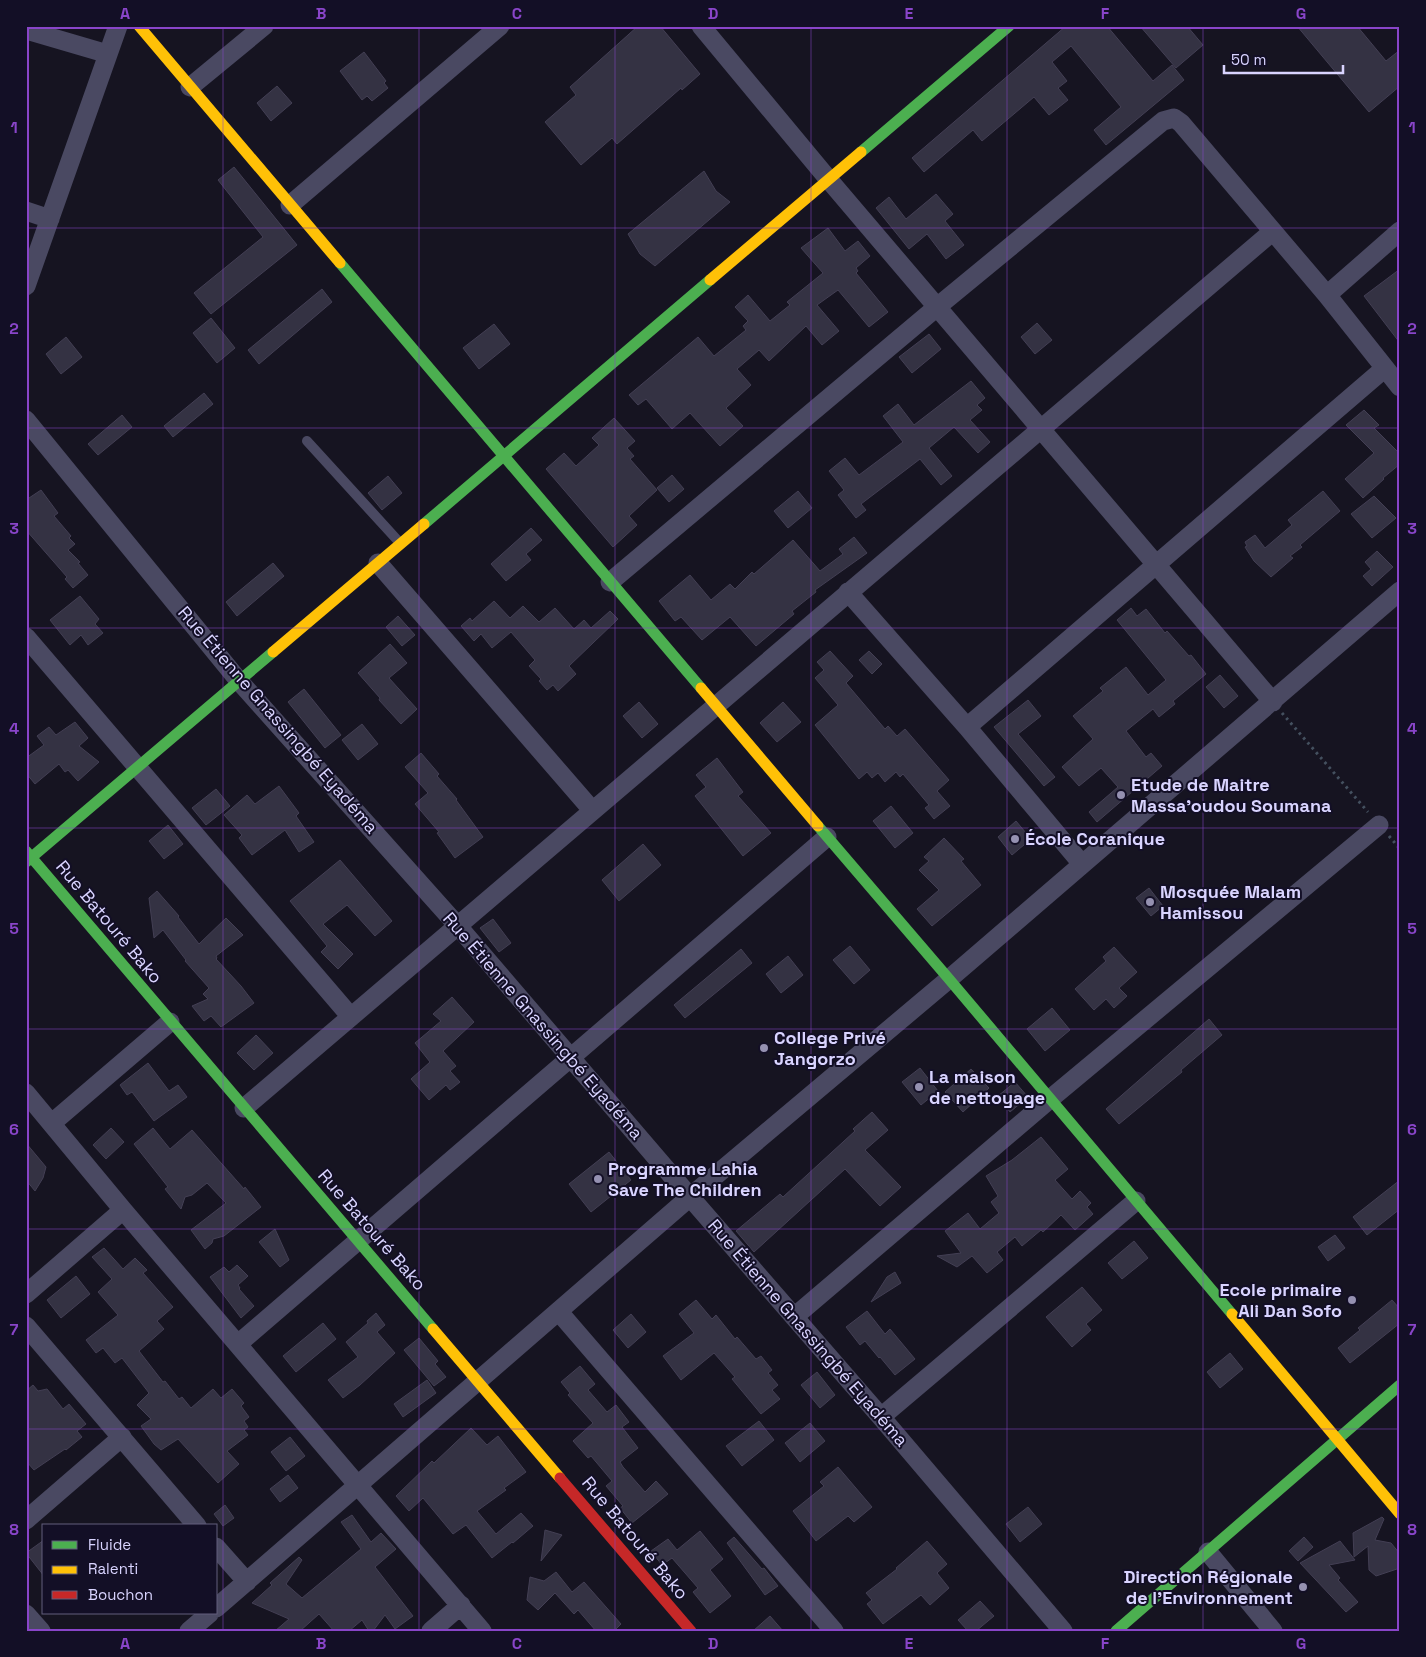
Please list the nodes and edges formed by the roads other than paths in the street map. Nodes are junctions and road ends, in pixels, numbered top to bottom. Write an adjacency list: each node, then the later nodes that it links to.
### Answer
1 (118, 26): 8 (street)
2 (138, 26): 9 (street)
3 (264, 26): 9 (street)
4 (500, 26): 11 (street)
5 (701, 26): 10 (street)
6 (1009, 26): 10 (street)
7 (26, 30): 8 (street)
8 (108, 54): 13 (street)
9 (190, 87): 11 (street)
10 (829, 180): 18 (street); 24 (street)
11 (290, 206): 24 (street)
12 (26, 211): 13 (street)
13 (50, 219): 16 (street)
14 (1400, 231): 17 (street)
15 (1272, 232): 17 (street); 18 (street); 22 (street)
16 (26, 286)
17 (1327, 295): 19 (street)
18 (937, 307): 22 (street); 28 (street)
19 (1385, 368): 20 (street); 27 (street)
20 (1400, 387)
21 (26, 420): 32 (street, Rue Étienne Gnassingbé Eyadéma)
22 (1042, 429): 27 (street); 29 (street)
23 (307, 441): 25 (lane)
24 (504, 456): 25 (street); 28 (street)
25 (401, 544): 26 (street)
26 (378, 563): 32 (street); 37 (street)
27 (1156, 563): 33 (street); 35 (street)
28 (610, 582): 34 (street)
29 (848, 592): 34 (street); 35 (street)
30 (1400, 592): 33 (street)
31 (26, 637): 36 (street)
32 (239, 681): 36 (street); 42 (street, Rue Étienne Gnassingbé Eyadéma)
33 (1272, 702): 41 (street)
34 (715, 706): 37 (street); 39 (street)
35 (967, 727): 41 (street)
36 (138, 767): 40 (street); 44 (street)
37 (592, 810): 42 (street)
38 (1380, 825): 48 (street)
39 (827, 838): 43 (street); 46 (street)
40 (28, 857): 45 (street, Rue Batouré Bako)
41 (1082, 864): 43 (street)
42 (457, 926): 44 (street); 46 (street, Rue Étienne Gnassingbé Eyadéma)
43 (949, 980): 48 (street); 51 (street)
44 (351, 1017): 49 (street)
45 (170, 1022): 49 (street, Rue Batouré Bako); 50 (street)
46 (571, 1058): 51 (street, Rue Étienne Gnassingbé Eyadéma); 54 (street)
47 (26, 1093): 50 (street)
48 (1050, 1099): 52 (street); 57 (street)
49 (244, 1108): 54 (street, Rue Batouré Bako)
50 (52, 1123): 53 (street)
51 (690, 1197): 56 (street); 57 (street, Rue Étienne Gnassingbé Eyadéma)
52 (1136, 1200): 62 (street); 64 (street)
53 (123, 1210): 55 (street); 59 (street)
54 (358, 1241): 59 (street); 60 (street, Rue Batouré Bako)
55 (26, 1294)
56 (559, 1312): 60 (street); 81 (street)
57 (794, 1317): 62 (street, Rue Étienne Gnassingbé Eyadéma)
58 (26, 1326): 63 (street)
59 (238, 1344): 65 (street)
60 (479, 1381): 65 (street); 76 (street, Rue Batouré Bako)
61 (1400, 1385): 64 (street)
62 (881, 1417): 82 (street, Rue Étienne Gnassingbé Eyadéma)
63 (122, 1437): 67 (street); 68 (street)
64 (1336, 1439): 66 (street); 70 (street)
65 (358, 1485): 71 (street); 72 (street)
66 (1400, 1514)
67 (26, 1520)
68 (195, 1524)
69 (218, 1549): 71 (street)
70 (1208, 1552): 83 (street); 84 (street)
71 (247, 1582): 73 (street)
72 (461, 1605): 79 (street); 80 (street)
73 (218, 1606)
74 (26, 1614): 77 (street)
75 (209, 1614): 78 (street)
76 (684, 1628)
77 (41, 1631)
78 (189, 1631)
79 (431, 1631)
80 (482, 1631)
81 (834, 1631)
82 (1063, 1631)
83 (1116, 1631)
84 (1273, 1631)

